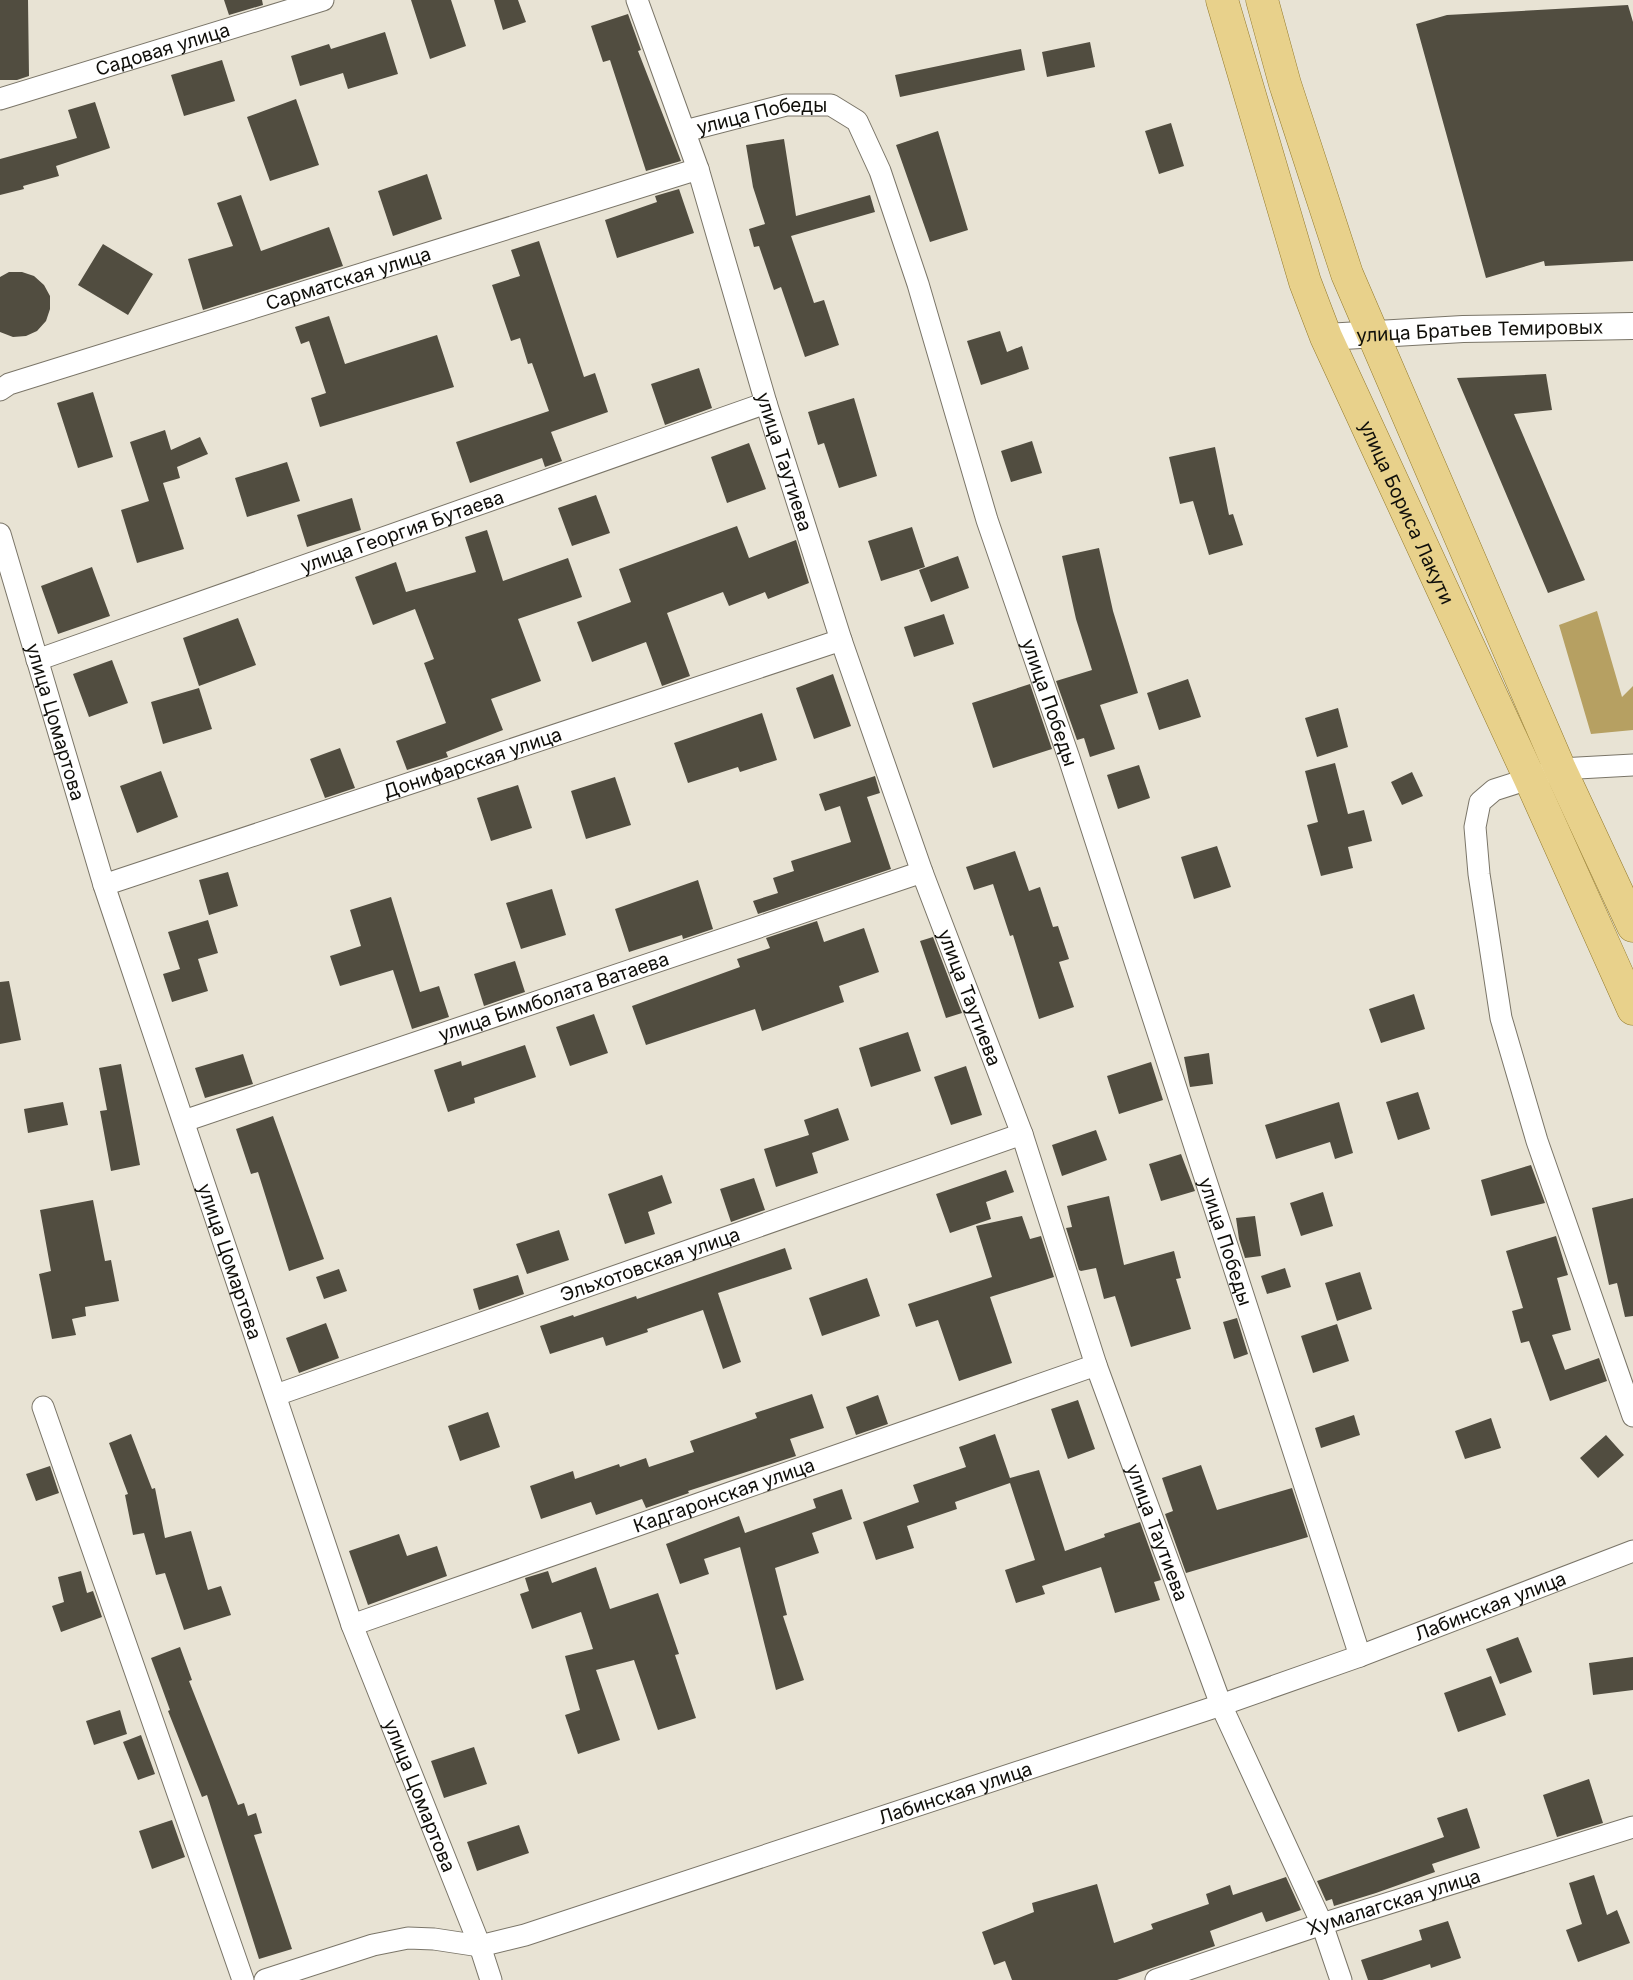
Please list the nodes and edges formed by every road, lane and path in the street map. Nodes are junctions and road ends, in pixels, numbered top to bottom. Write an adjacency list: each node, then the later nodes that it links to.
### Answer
1 (323, 0): 5 (street, Садовая улица)
2 (637, 0): 6 (street, улица Таутиева)
3 (1222, 0): 10 (main road, улица Бориса Лакути)
4 (1262, 0): 9 (main road, улица Бориса Лакути)
5 (0, 99)
6 (685, 131): 7 (street, улица Таутиева); 31 (street, улица Победы)
7 (698, 169): 11 (street, Сарматская улица); 12 (street, улица Таутиева)
8 (1633, 326): 9 (street, улица Братьев Темировых)
9 (1372, 332): 10 (street, улица Братьев Темировых); 17 (main road, улица Бориса Лакути)
10 (1326, 337): 18 (main road, улица Бориса Лакути)
11 (0, 390)
12 (765, 404): 14 (street, улица Таутиева); 15 (street, улица Георгия Бутаева)
13 (0, 534): 15 (street, улица Цомартова)
14 (841, 640): 19 (street, улица Таутиева); 20 (street, Донифарская улица)
15 (37, 660): 20 (street, улица Цомартова)
16 (1633, 765): 17 (street)
17 (1560, 769): 18 (street); 21 (main road, улица Бориса Лакути)
18 (1530, 779): 22 (main road, улица Бориса Лакути); 28 (street)
19 (922, 872): 23 (street, улица Бимболата Ватаева); 24 (street, улица Таутиева)
20 (104, 885): 23 (street, улица Цомартова)
21 (1633, 926)
22 (1633, 1009)
23 (184, 1121): 26 (street, улица Цомартова)
24 (1022, 1134): 25 (street, улица Таутиева); 26 (street, Эльхотовская улица)
25 (1096, 1365): 30 (street, Кадгаронская улица); 32 (street, улица Таутиева)
26 (276, 1395): 30 (street, улица Цомартова)
27 (43, 1408): 36 (street)
28 (1633, 1416)
29 (1633, 1551): 31 (street, Лабинская улица)
30 (352, 1625): 35 (street, улица Цомартова)
31 (1360, 1656): 32 (street, Лабинская улица)
32 (1221, 1705): 34 (street, улица Таутиева); 35 (street, Лабинская улица)
33 (1633, 1827): 34 (street, Хумалагская улица)
34 (1322, 1924): 39 (street, Хумалагская улица); 40 (street, улица Таутиева)
35 (480, 1946): 37 (street, Лабинская улица); 38 (street, улица Цомартова)
36 (243, 1980)
37 (265, 1980)
38 (491, 1980)
39 (1156, 1980)
40 (1341, 1980)

